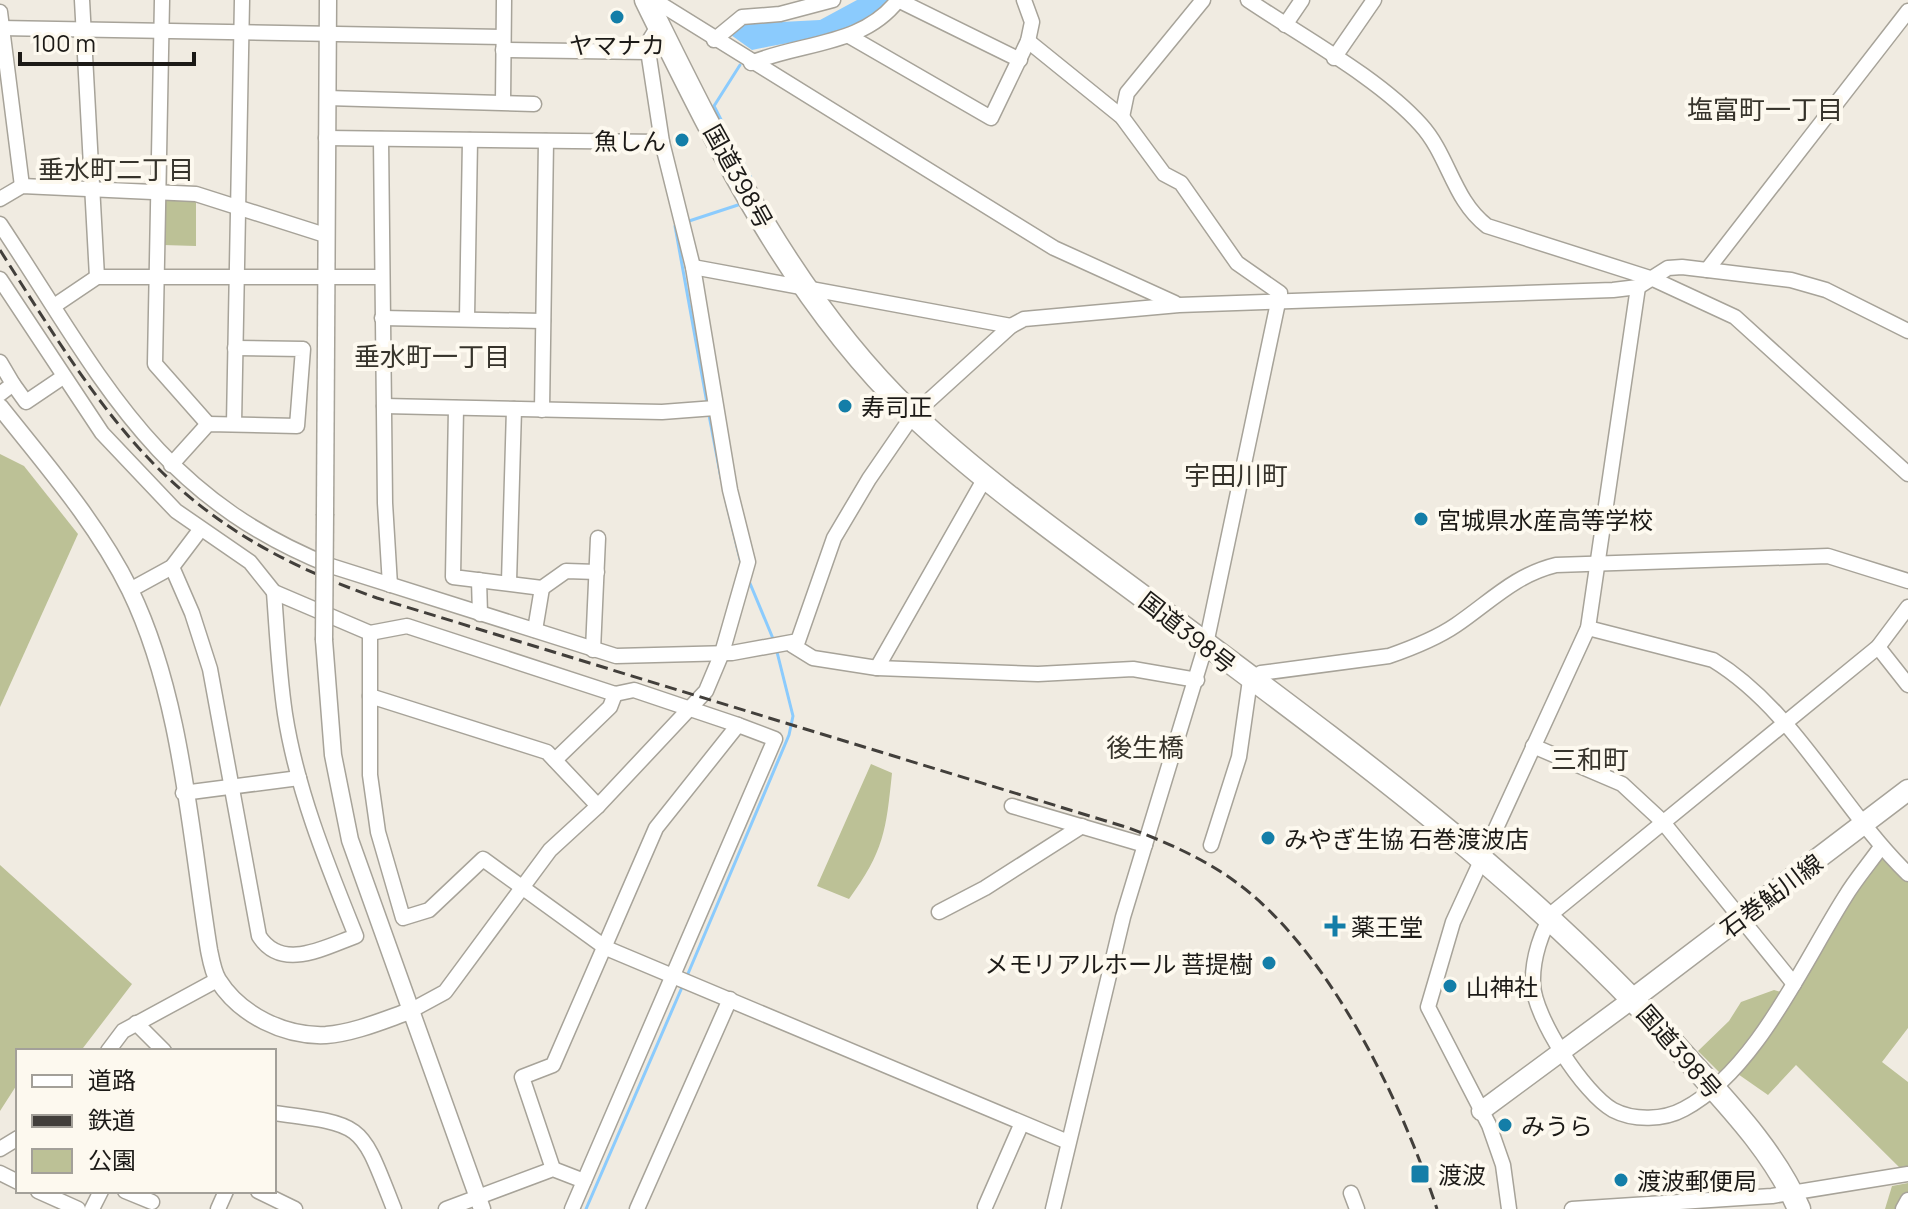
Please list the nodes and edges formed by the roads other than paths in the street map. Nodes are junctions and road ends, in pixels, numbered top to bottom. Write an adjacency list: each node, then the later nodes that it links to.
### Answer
1 (82, 0): 19 (street)
2 (162, 0): 20 (street)
3 (242, 0): 21 (street)
4 (328, 0): 22 (street)
5 (504, 0): 26 (street)
6 (646, 0): 16 (highway, 国道398号)
7 (654, 0): 24 (street)
8 (833, 0): 24 (street)
9 (1024, 0): 25 (street)
10 (1203, 0): 34 (street)
11 (1248, 0): 17 (street)
12 (1302, 0): 17 (street)
13 (1374, 0): 28 (street)
14 (1908, 11): 48 (street)
15 (0, 12): 18 (street)
16 (659, 25): 27 (street); 56 (highway, 国道398号)
17 (1285, 25): 28 (street)
18 (1, 28): 19 (street); 40 (street)
19 (82, 31): 20 (street); 41 (street)
20 (161, 32): 21 (street); 42 (street)
21 (241, 33): 22 (street); 44 (street)
22 (327, 33): 26 (street); 31 (street)
23 (849, 36): 29 (street); 29 (street); 30 (street)
24 (714, 40): 30 (street)
25 (1028, 41): 29 (street); 34 (street)
26 (503, 43): 27 (street); 32 (street)
27 (648, 52): 39 (street)
28 (1334, 58): 55 (street)
29 (1020, 60)
30 (751, 63): 59 (street)
31 (327, 98): 32 (street); 35 (street)
32 (503, 102): 33 (street)
33 (534, 104)
34 (1122, 117): 58 (street)
35 (326, 138): 36 (street); 46 (street)
36 (381, 139): 37 (street); 52 (street)
37 (470, 140): 38 (street); 62 (street)
38 (546, 141): 39 (street); 63 (street)
39 (662, 142): 47 (street)
40 (22, 186): 41 (street); 43 (street)
41 (90, 187): 42 (street); 51 (street)
42 (159, 193): 44 (street); 53 (street)
43 (0, 199)
44 (238, 207): 46 (street); 50 (street)
45 (0, 224): 60 (street)
46 (325, 235): 49 (street)
47 (693, 267): 56 (street); 75 (street)
48 (1707, 270): 55 (street); 65 (street)
49 (325, 275): 50 (street); 52 (street); 140 (street, bridge)
50 (237, 276): 53 (street); 66 (street)
51 (97, 277): 53 (street); 60 (street)
52 (380, 277): 61 (street)
53 (157, 278): 78 (street)
54 (0, 279): 68 (street)
55 (1653, 279): 57 (street); 81 (street)
56 (804, 286): 64 (street); 77 (highway, 国道398号)
57 (1638, 287): 58 (street); 85 (street)
58 (1279, 303): 59 (street); 100 (street)
59 (1179, 305): 64 (street)
60 (54, 306): 80 (street)
61 (382, 318): 62 (street); 71 (street)
62 (467, 318): 63 (street)
63 (543, 321): 76 (street)
64 (1011, 326): 77 (street)
65 (1908, 330)
66 (235, 348): 79 (street); 79 (street)
67 (0, 362): 69 (street)
68 (63, 377): 69 (street); 83 (street)
69 (13, 384): 70 (street)
70 (0, 394)
71 (384, 406): 73 (street); 91 (street)
72 (0, 407): 93 (street)
73 (456, 408): 74 (street); 88 (street)
74 (514, 409): 76 (street); 90 (street)
75 (710, 409): 76 (street); 104 (street)
76 (542, 410)
77 (913, 415): 82 (highway, 国道398号); 101 (street)
78 (208, 424): 79 (street); 80 (street)
79 (234, 424)
80 (171, 465): 91 (street)
81 (1908, 474)
82 (985, 478): 100 (highway, 国道398号); 105 (street)
83 (200, 530): 86 (street); 94 (street)
84 (598, 538): 87 (street)
85 (1599, 562): 89 (street); 97 (street); 107 (street)
86 (172, 567): 93 (street); 117 (street)
87 (597, 572): 92 (street); 103 (street)
88 (479, 580): 90 (street); 96 (street)
89 (1908, 581)
90 (509, 582): 92 (street)
91 (390, 585): 96 (street)
92 (542, 588): 98 (street)
93 (130, 590): 119 (street)
94 (274, 592): 99 (street); 116 (street)
95 (1908, 607): 102 (street)
96 (480, 614): 98 (street)
97 (1588, 628): 113 (street); 114 (street)
98 (535, 630): 103 (street)
99 (370, 633): 109 (street); 110 (street)
100 (1206, 644): 106 (street); 107 (highway, 国道398号)
101 (782, 646): 104 (street); 105 (street)
102 (1878, 647): 108 (street); 113 (street)
103 (593, 650): 104 (street)
104 (722, 653): 111 (street)
105 (877, 668): 106 (street)
106 (1197, 680): 125 (street)
107 (1250, 680): 126 (street); 128 (highway, 国道398号)
108 (1908, 685)
109 (615, 694): 111 (street); 115 (street)
110 (370, 696): 115 (street); 130 (street)
111 (691, 709): 112 (street); 120 (street)
112 (738, 725): 134 (street); 135 (street)
113 (1785, 725): 122 (street); 123 (street)
114 (1533, 746): 122 (street); 128 (street)
115 (555, 760): 120 (street)
116 (299, 778): 117 (street); 117 (street)
117 (232, 788): 119 (street)
118 (1908, 790): 123 (main road, 石巻鮎川線)
119 (183, 793): 136 (street)
120 (598, 806): 130 (street)
121 (1012, 806): 124 (street)
122 (1662, 821): 132 (street); 133 (street)
123 (1865, 823): 127 (street); 133 (main road, 石巻鮎川線)
124 (1082, 826): 125 (street); 131 (street)
125 (1145, 845): 149 (street)
126 (1211, 845)
127 (1881, 847): 129 (street); 137 (street)
128 (1483, 861): 132 (highway, 国道398号); 146 (street)
129 (1908, 874)
130 (524, 887): 134 (street); 140 (street)
131 (939, 912)
132 (1549, 918): 138 (highway, 国道398号); 144 (street)
133 (1742, 918): 137 (street); 138 (main road, 石巻鮎川線)
134 (606, 948): 135 (street); 150 (street)
135 (672, 975): 139 (street); 152 (street)
136 (217, 980): 140 (street); 141 (street)
137 (1794, 984): 145 (street)
138 (1634, 998): 144 (main road); 145 (highway, 国道398号)
139 (730, 999): 148 (street); 168 (street)
140 (410, 1011): 160 (street)
141 (136, 1023): 142 (street); 143 (street)
142 (110, 1049)
143 (162, 1049)
144 (1562, 1051): 145 (street); 146 (main road)
145 (1713, 1088): 159 (highway, 国道398号)
146 (1481, 1111): 171 (street)
147 (276, 1113): 165 (street)
148 (1021, 1125): 149 (street); 161 (street)
149 (1068, 1142): 169 (street)
150 (553, 1169): 152 (street); 160 (street)
151 (1908, 1174): 159 (street)
152 (584, 1181): 167 (street)
153 (42, 1193): 163 (street)
154 (131, 1193): 158 (street)
155 (262, 1193): 164 (street)
156 (1351, 1193): 170 (street)
157 (1908, 1200): 173 (street)
158 (153, 1201)
159 (1795, 1201): 162 (street)
160 (480, 1203): 166 (street)
161 (985, 1207)
162 (1611, 1208): 172 (street)
163 (78, 1209)
164 (295, 1209)
165 (394, 1209)
166 (446, 1209)
167 (572, 1209)
168 (637, 1209)
169 (1053, 1209)
170 (1357, 1209)
171 (1509, 1209)
172 (1572, 1209)
173 (1903, 1209)

